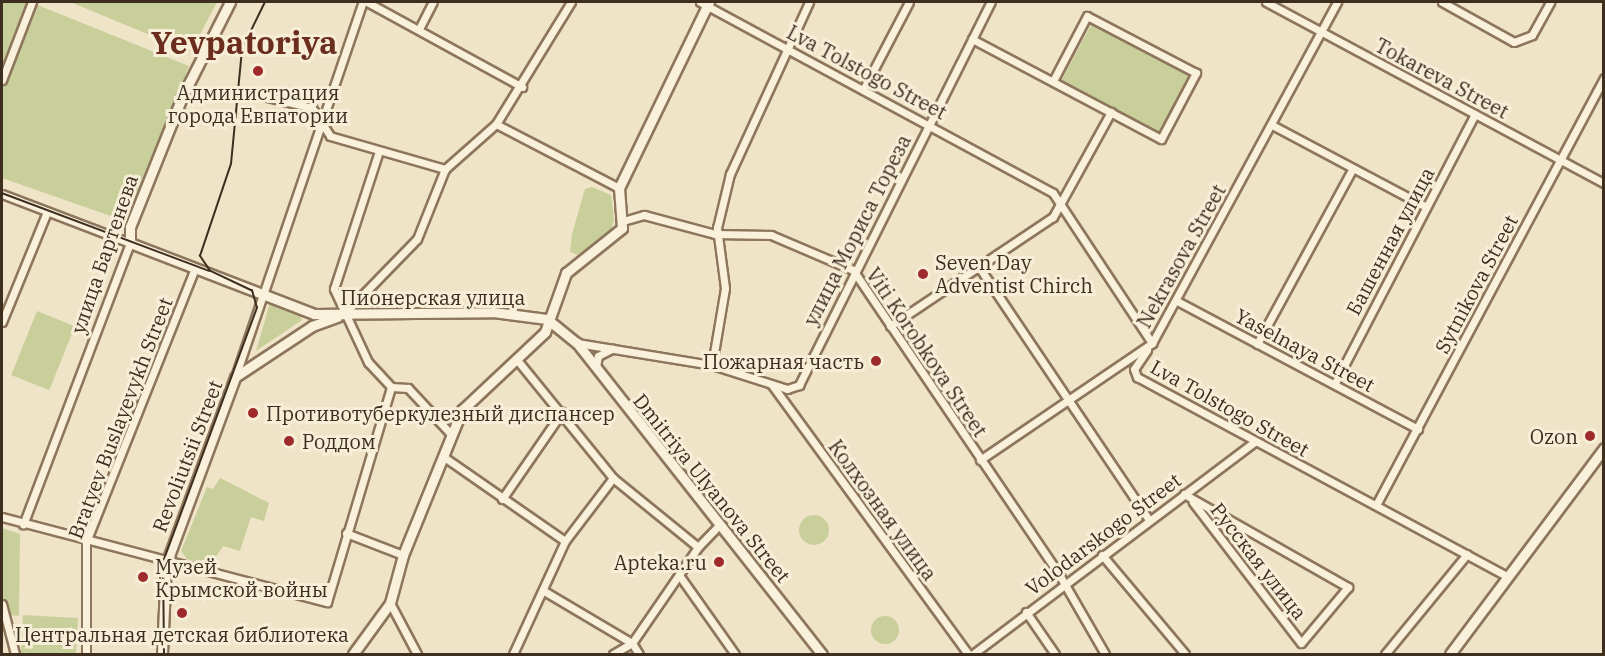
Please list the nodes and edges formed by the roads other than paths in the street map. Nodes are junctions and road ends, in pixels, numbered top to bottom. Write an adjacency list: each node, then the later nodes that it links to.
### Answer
1 (32, 2): 19 (street)
2 (230, 2): 42 (street, улица Бартенева)
3 (365, 2): 14 (street); 26 (street)
4 (433, 2): 14 (street)
5 (571, 2): 21 (street)
6 (809, 2): 17 (street)
7 (909, 2): 22 (street)
8 (991, 2): 16 (street, улица Мориса Тореза)
9 (1266, 2): 15 (street, Tokareva Street)
10 (1337, 2): 15 (street, Nekrasova Street)
11 (1442, 2): 12 (street)
12 (1550, 2)
13 (705, 3): 17 (street, Lva Tolstogo Street); 35 (street)
14 (420, 27): 21 (street)
15 (1321, 31): 25 (street, Tokareva Street); 29 (street, Nekrasova Street)
16 (972, 39): 20 (street); 28 (street, улица Мориса Тореза)
17 (784, 47): 22 (street, Lva Tolstogo Street); 41 (street)
18 (1604, 78): 31 (street, Sytnikova Street)
19 (2, 80)
20 (1053, 81): 24 (street); 24 (street)
21 (522, 87): 27 (street)
22 (863, 90): 28 (street, Lva Tolstogo Street)
23 (243, 92): 26 (street)
24 (1111, 112): 38 (street)
25 (1475, 114): 31 (street, Tokareva Street); 37 (street, Башенная улица)
26 (319, 124): 30 (street); 46 (street)
27 (496, 124): 33 (street); 35 (street)
28 (929, 124): 38 (street, Lva Tolstogo Street); 45 (street, улица Мориса Тореза)
29 (1272, 125): 32 (street); 47 (street, Nekrasova Street)
30 (379, 151): 33 (street); 49 (street)
31 (1560, 159): 34 (street, Tokareva Street); 67 (street, Sytnikova Street)
32 (1353, 168): 37 (street); 56 (street)
33 (445, 169): 49 (street)
34 (1604, 183)
35 (619, 188): 40 (street)
36 (2, 194): 39 (street)
37 (1426, 207): 62 (street, Башенная улица)
38 (1060, 210): 43 (street); 55 (street, Lva Tolstogo Street)
39 (47, 212): 42 (street); 51 (street)
40 (623, 221): 41 (street, Viti Korobkova Street); 50 (street)
41 (719, 233): 45 (street, Viti Korobkova Street); 59 (street)
42 (130, 243): 44 (street, Пионерская улица); 80 (street, улица Бартенева)
43 (979, 267): 53 (street); 65 (street)
44 (195, 268): 46 (street, Пионерская улица); 83 (street, Bratyev Buslayevykh Street)
45 (853, 270): 53 (street, Viti Korobkova Street); 63 (street, улица Мориса Тореза)
46 (264, 295): 48 (street, Пионерская улица); 61 (street)
47 (1177, 301): 55 (street, Nekrasova Street); 56 (street, Yaselnaya Street)
48 (314, 314): 49 (street, Пионерская улица); 52 (street)
49 (343, 315): 50 (street, Пионерская улица); 52 (street); 64 (street)
50 (548, 319): 54 (street, Пионерская улица); 58 (street)
51 (2, 322)
52 (312, 326): 61 (street)
53 (890, 326): 72 (street, Viti Korobkova Street)
54 (577, 343): 57 (street); 60 (street, Dmitriya Ulyanova Street)
55 (1152, 344): 65 (street, Nekrasova Street); 69 (street, Lva Tolstogo Street)
56 (1257, 344): 62 (street, Yaselnaya Street)
57 (615, 348): 59 (street); 60 (street)
58 (518, 361): 66 (street); 68 (street)
59 (712, 365): 63 (street)
60 (597, 372): 81 (street, Dmitriya Ulyanova Street)
61 (235, 377): 89 (street, Revoliutsii Street)
62 (1335, 383): 67 (street, Yaselnaya Street)
63 (772, 384): 108 (street, Колхозная улица)
64 (392, 387): 68 (street); 82 (street)
65 (1068, 401): 72 (street, Nekrasova Street); 79 (street)
66 (562, 412): 73 (street); 75 (street)
67 (1418, 429): 77 (street, Sytnikova Street)
68 (450, 433): 71 (street)
69 (1254, 442): 74 (street, Volodarskogo Street); 77 (street, Lva Tolstogo Street)
70 (1604, 448): 91 (street)
71 (444, 457): 75 (street); 87 (street)
72 (980, 460): 92 (street, Viti Korobkova Street)
73 (613, 478): 84 (street); 85 (street)
74 (1184, 494): 76 (street, Русская улица); 79 (street, Volodarskogo Street)
75 (502, 498): 84 (street)
76 (1193, 502): 76 (street, Русская улица)
77 (1376, 505): 86 (street, Lva Tolstogo Street)
78 (2, 517): 80 (street)
79 (1149, 520): 88 (street, Volodarskogo Street)
80 (23, 524): 83 (street)
81 (718, 526): 85 (street); 107 (street, Dmitriya Ulyanova Street)
82 (346, 532): 87 (street); 89 (street)
83 (86, 542): 89 (street); 99 (street, Bratyev Buslayevykh Street)
84 (565, 542): 93 (street)
85 (698, 547): 90 (street)
86 (1467, 554): 91 (street, Lva Tolstogo Street); 112 (street)
87 (403, 555): 94 (street)
88 (1102, 555): 92 (street, Volodarskogo Street); 111 (street)
89 (165, 564): 100 (street, Revoliutsii Street)
90 (679, 575): 97 (street); 106 (street)
91 (1508, 577): 113 (street)
92 (1062, 584): 96 (street, Volodarskogo Street); 110 (street, Viti Korobkova Street)
93 (544, 591): 97 (street); 103 (street)
94 (390, 603): 101 (street); 102 (street)
95 (2, 604): 98 (street)
96 (1026, 612): 108 (street, Volodarskogo Street); 109 (street)
97 (632, 643): 104 (street); 105 (street)
98 (15, 654)
99 (86, 654)
100 (162, 654)
101 (353, 654)
102 (417, 654)
103 (513, 654)
104 (613, 654)
105 (639, 654)
106 (735, 654)
107 (822, 654)
108 (971, 654)
109 (1055, 654)
110 (1105, 654)
111 (1185, 654)
112 (1385, 654)
113 (1450, 654)

